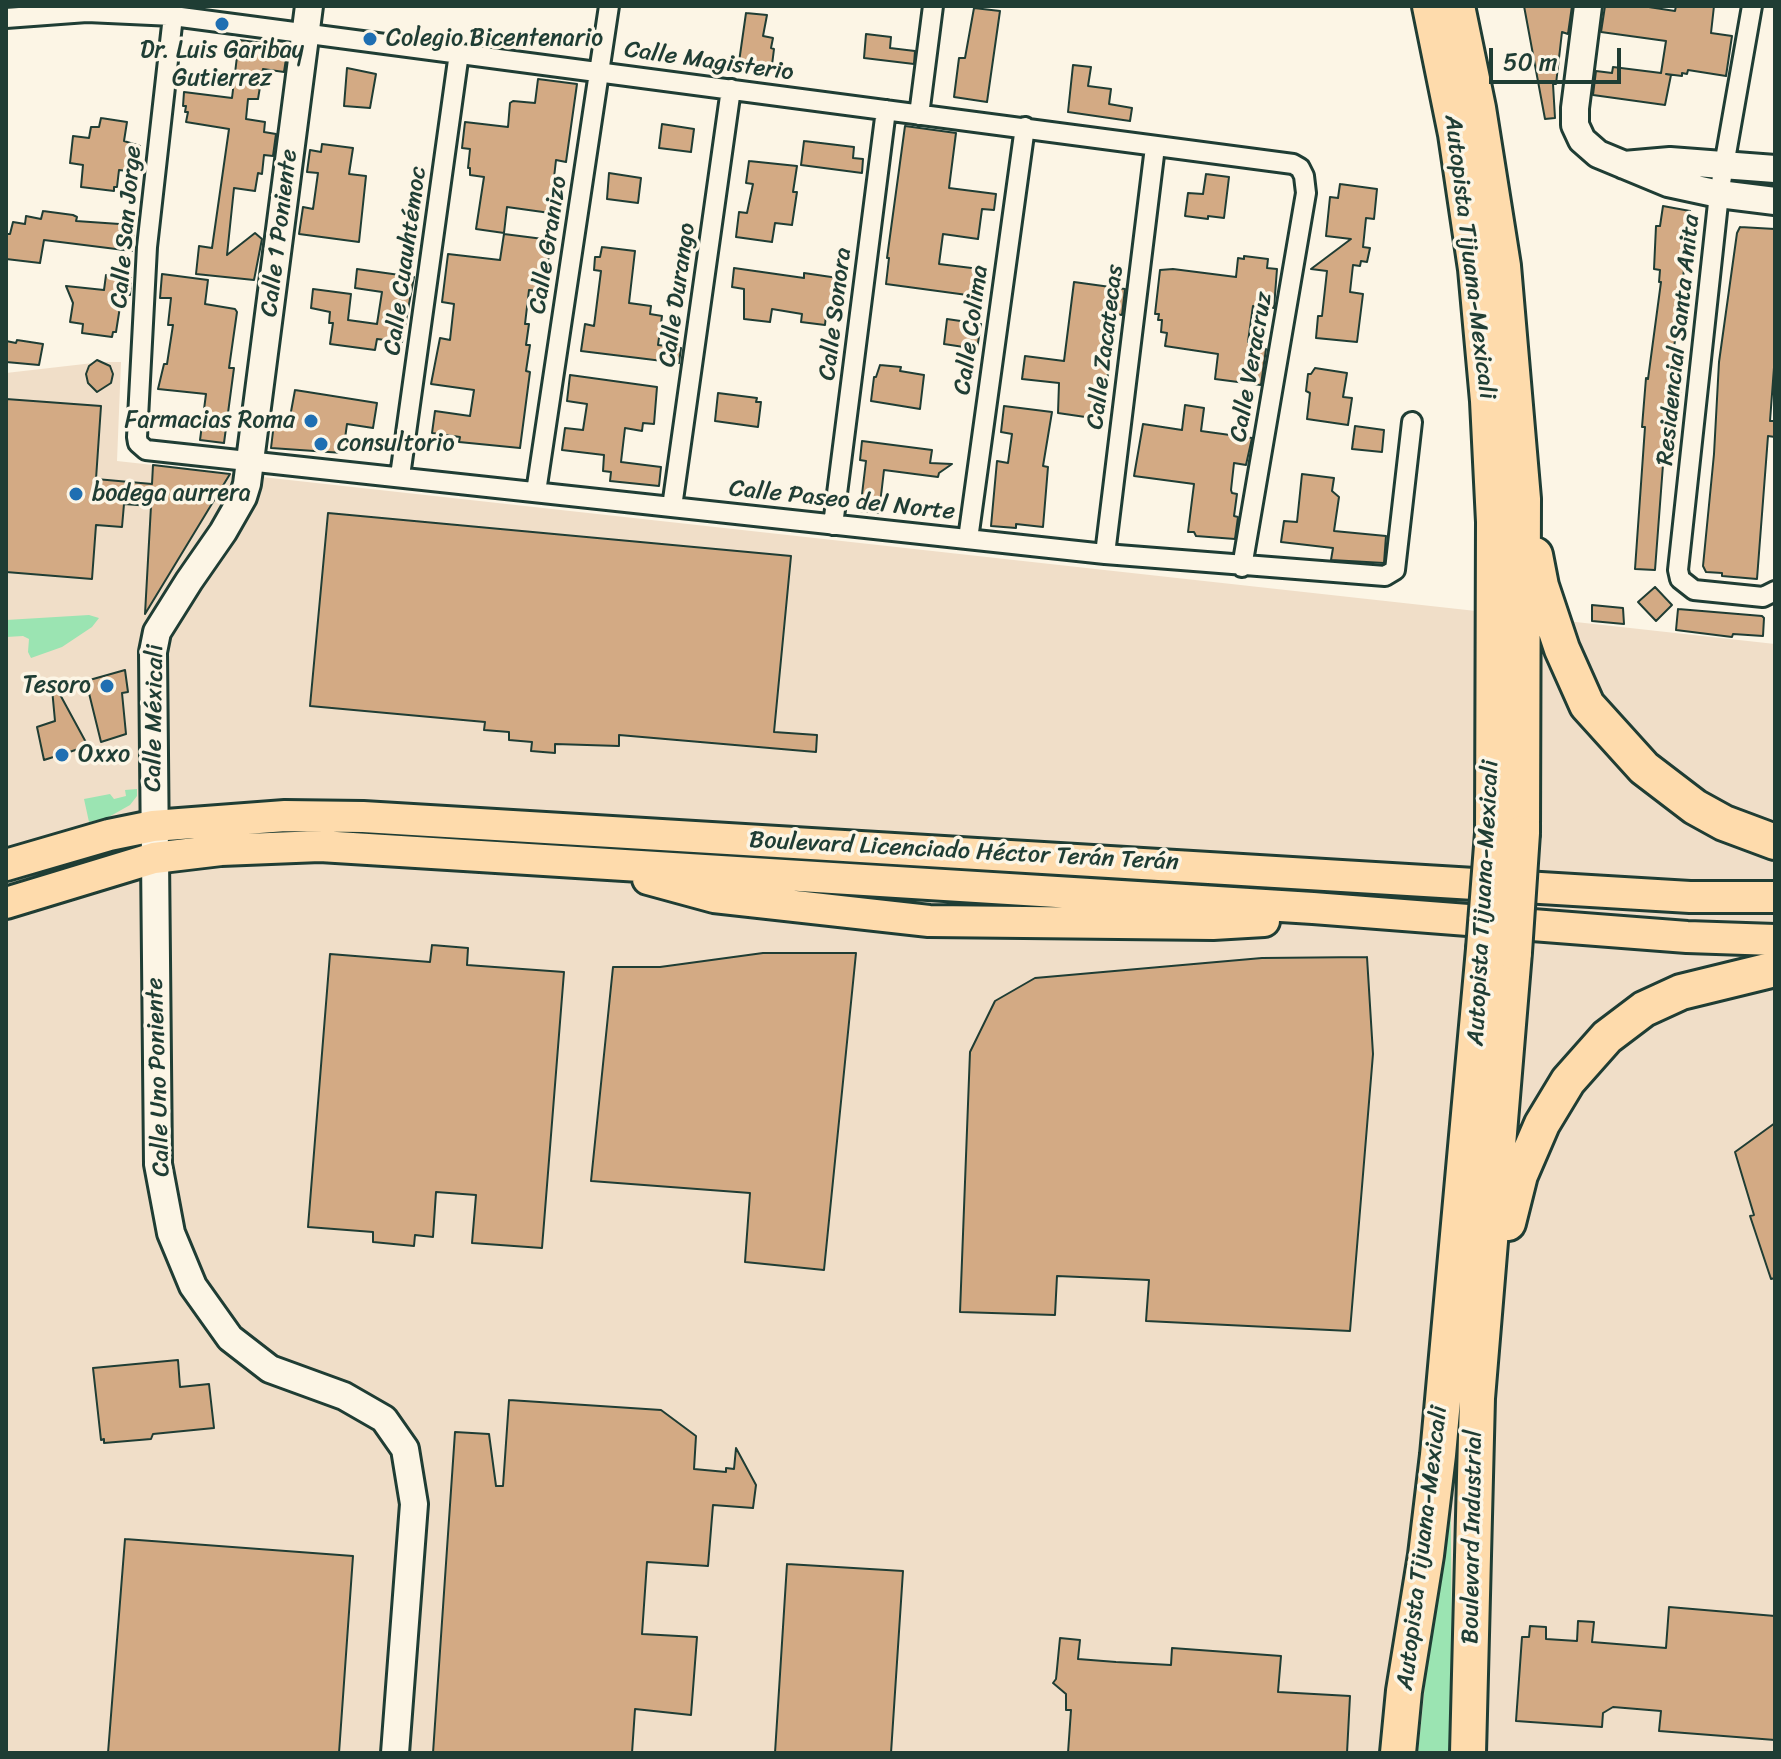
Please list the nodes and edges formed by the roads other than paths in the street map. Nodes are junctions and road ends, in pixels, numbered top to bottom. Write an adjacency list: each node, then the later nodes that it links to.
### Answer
1 (609, 6): 11 (street, Calle Granizo)
2 (933, 6): 14 (street)
3 (1430, 6): 36 (highway, Autopista Tijuana-Mexicali)
4 (1457, 6): 28 (highway, Autopista Tijuana-Mexicali)
5 (1588, 6): 18 (main road)
6 (1752, 6): 17 (street, Residencial Santa Anita)
7 (173, 16): 8 (street, Calle Magisterio); 9 (street, Calle Magisterio); 24 (street, Calle San Jorge)
8 (6, 18)
9 (308, 19): 10 (street, Calle Magisterio); 25 (main road, Calle 1 Poniente)
10 (459, 53): 11 (street, Calle Magisterio); 26 (street, Calle Cuauhtémoc)
11 (599, 71): 12 (street, Calle Magisterio); 27 (street, Calle Granizo)
12 (731, 89): 13 (street, Calle Magisterio); 29 (street, Calle Durango)
13 (886, 110): 14 (street, Calle Magisterio); 30 (street, Calle Sonora)
14 (919, 115): 15 (street, Calle Magisterio)
15 (1025, 127): 16 (street, Calle Magisterio); 31 (street, Calle Colima)
16 (1155, 147): 20 (street, Calle Magisterio); 32 (street, Calle Zacatecas)
17 (1725, 164): 18 (main road); 19 (main road); 21 (street, Residencial Santa Anita)
18 (1624, 165): 21 (main road)
19 (1775, 169)
20 (1304, 176): 33 (street, Calle Veracruz)
21 (1719, 194): 22 (main road); 34 (street, Residencial Santa Anita)
22 (1775, 201)
23 (1412, 422): 33 (street, Calle Paseo del Norte)
24 (138, 443): 25 (street, Calle Paseo del Norte)
25 (250, 460): 26 (street, Calle Paseo del Norte); 35 (main road, Calle Méxicali)
26 (400, 476): 27 (street, Calle Paseo del Norte)
27 (536, 492): 29 (street, Calle Paseo del Norte)
28 (1523, 499): 36 (highway, Autopista Tijuana-Mexicali); 37 (highway)
29 (672, 507): 30 (street, Calle Paseo del Norte)
30 (833, 525): 31 (street, Calle Paseo del Norte)
31 (968, 539): 32 (street, Calle Paseo del Norte)
32 (1105, 554): 33 (street, Calle Paseo del Norte)
33 (1242, 567)
34 (1775, 591)
35 (153, 826): 38 (main road, Calle Méxicali); 39 (main road, Boulevard Licenciado Héctor Terán Terán); 40 (main road, Boulevard Licenciado Héctor Terán Terán)
36 (1508, 833): 43 (highway, Autopista Tijuana-Mexicali, bridge)
37 (1775, 842)
38 (154, 858): 41 (main road); 42 (main road); 46 (main road, Calle Uno Poniente)
39 (6, 865)
40 (1775, 897)
41 (6, 903)
42 (1775, 940)
43 (1499, 950): 45 (highway, Autopista Tijuana-Mexicali); 47 (highway, Autopista Tijuana-Mexicali)
44 (1775, 969): 45 (highway)
45 (1483, 1321): 48 (highway, Boulevard Industrial)
46 (395, 1753)
47 (1398, 1753)
48 (1468, 1753)

